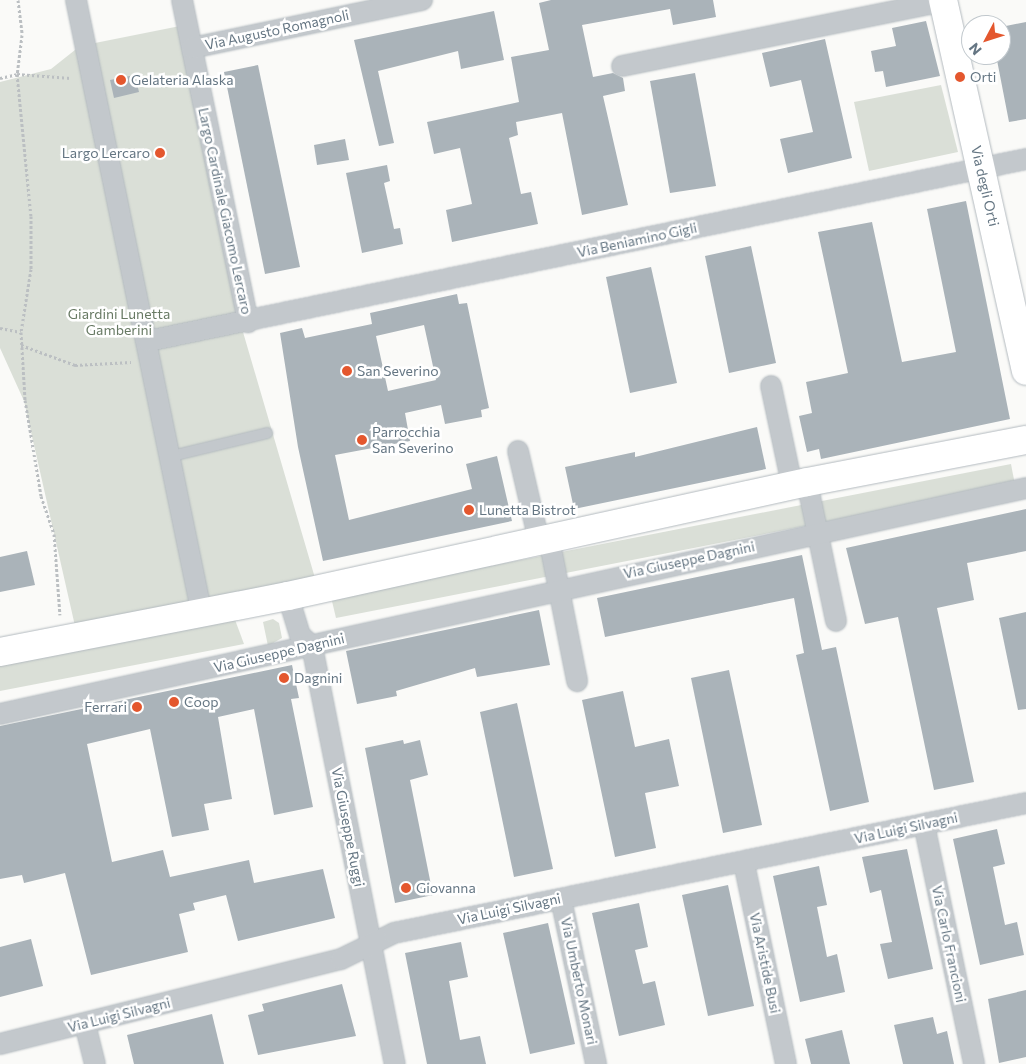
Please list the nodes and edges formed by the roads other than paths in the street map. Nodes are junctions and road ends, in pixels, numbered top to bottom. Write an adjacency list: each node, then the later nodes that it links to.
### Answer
1 (76, 0): 10 (street)
2 (182, 0): 5 (street, Largo Cardinale Giacomo Lercaro)
3 (412, 1): 5 (street, Via Augusto Romagnoli)
4 (943, 1): 6 (street, Via degli Orti); 8 (street, Via degli Orti)
5 (192, 48): 9 (street, Largo Cardinale Giacomo Lercaro)
6 (622, 66)
7 (1026, 159): 8 (street, Via Beniamino Gigli)
8 (980, 168): 9 (street, Via Beniamino Gigli); 11 (street, Via degli Orti)
9 (248, 322): 10 (street, Largo Cardinale Giacomo Lercaro)
10 (148, 341): 16 (street)
11 (1026, 371)
12 (772, 386): 17 (street)
13 (267, 433): 16 (lane)
14 (1026, 440): 17 (street)
15 (518, 450): 20 (street)
16 (172, 456): 23 (street)
17 (800, 483): 19 (street); 20 (street)
18 (1026, 488): 19 (street, Via Giuseppe Dagnini)
19 (820, 532): 21 (street, Via Giuseppe Dagnini); 24 (street)
20 (544, 540): 21 (street); 22 (street)
21 (557, 589): 25 (street, Via Giuseppe Dagnini); 27 (street)
22 (288, 596): 23 (street); 25 (street, Via Giuseppe Ruggi)
23 (200, 610): 26 (street)
24 (836, 621)
25 (312, 646): 28 (street, Via Giuseppe Dagnini); 33 (street, Via Giuseppe Ruggi)
26 (0, 652)
27 (577, 681)
28 (0, 714)
29 (1026, 803): 30 (street, Via Luigi Silvagni)
30 (924, 824): 31 (street, Via Luigi Silvagni); 40 (street, Via Carlo Francioni)
31 (744, 862): 32 (street, Via Luigi Silvagni); 39 (street, Via Aristide Busi)
32 (561, 899): 33 (street, Via Luigi Silvagni); 38 (street, Via Umberto Monari)
33 (371, 945): 34 (street, Via Luigi Silvagni); 37 (street, Via Giuseppe Ruggi)
34 (85, 1024): 35 (street, Via Luigi Silvagni); 36 (street)
35 (0, 1044)
36 (95, 1064)
37 (395, 1064)
38 (596, 1064)
39 (786, 1064)
40 (974, 1064)

